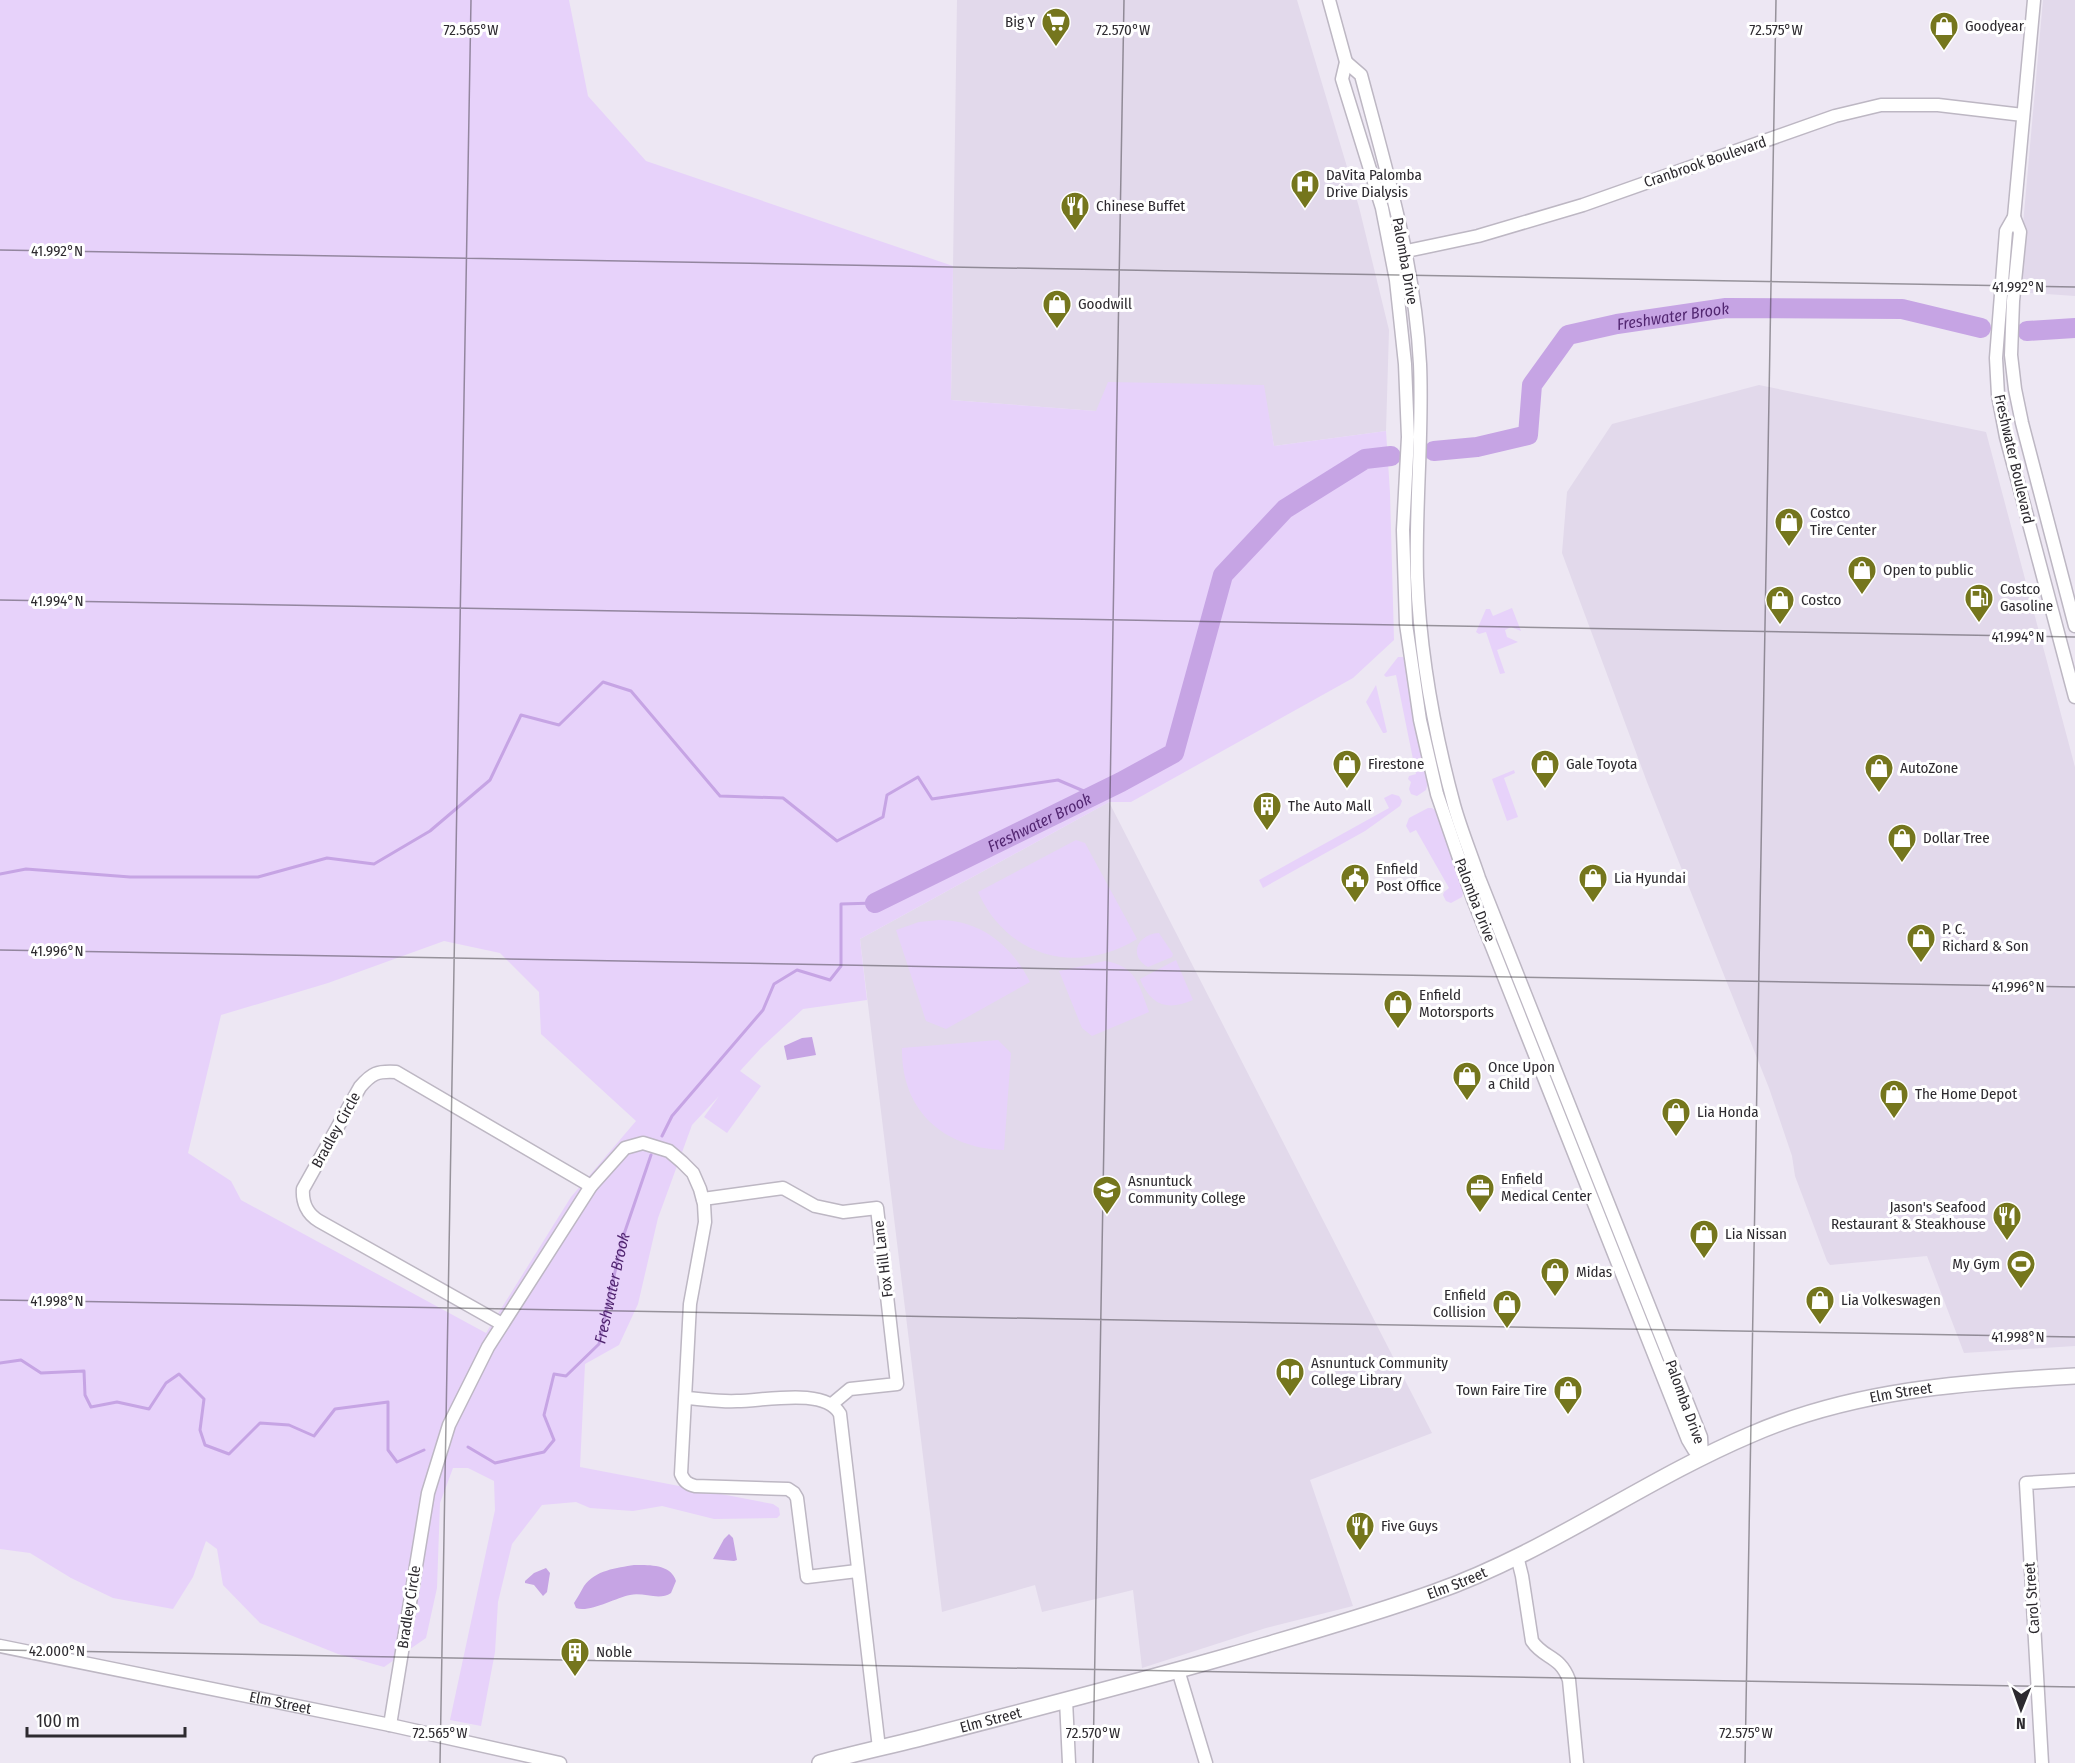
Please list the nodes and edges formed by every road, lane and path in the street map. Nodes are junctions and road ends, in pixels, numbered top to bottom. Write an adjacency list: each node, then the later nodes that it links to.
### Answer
1 (1329, 0): 3 (street, Palomba Drive)
2 (2034, 0): 4 (street, Freshwater Boulevard)
3 (1346, 62): 6 (street, Palomba Drive); 7 (street, Palomba Drive)
4 (2023, 115): 5 (street, Freshwater Boulevard); 6 (street, Cranbrook Boulevard)
5 (2014, 217): 9 (street, Freshwater Boulevard); 10 (street, Freshwater Boulevard)
6 (1404, 252): 7 (street, Cranbrook Boulevard); 8 (street, Palomba Drive)
7 (1390, 254): 8 (street, Palomba Drive)
8 (1413, 400): 12 (street, Palomba Drive); 13 (street, Palomba Drive)
9 (2052, 541): 10 (street); 11 (street, Freshwater Boulevard)
10 (2034, 545): 14 (street, Freshwater Boulevard)
11 (2075, 626)
12 (1422, 635): 13 (street); 15 (street, Palomba Drive)
13 (1408, 637): 16 (street, Palomba Drive)
14 (2075, 697)
15 (1450, 789): 16 (street); 17 (street, Palomba Drive)
16 (1437, 794): 18 (street, Palomba Drive)
17 (1524, 989): 18 (street); 25 (street, Palomba Drive)
18 (1516, 1004): 25 (street, Palomba Drive)
19 (591, 1186): 20 (street, Bradley Circle); 21 (street, Bradley Circle); 21 (street, Bradley Circle)
20 (703, 1199): 23 (street); 24 (street, Fox Hill Lane)
21 (502, 1324): 32 (street, Bradley Circle)
22 (2075, 1376): 25 (main road, Elm Street)
23 (686, 1398): 24 (street); 28 (street)
24 (832, 1404): 28 (street)
25 (1702, 1458): 27 (main road, Elm Street)
26 (2075, 1480): 39 (street, Carol Street)
27 (1516, 1556): 30 (main road, Elm Street); 38 (street)
28 (857, 1571): 33 (street)
29 (0, 1646): 32 (street, Elm Street)
30 (1178, 1670): 31 (main road, Elm Street); 37 (street)
31 (1066, 1700): 33 (main road, Elm Street); 36 (street)
32 (390, 1725): 35 (street, Elm Street)
33 (879, 1748): 34 (main road, Elm Street)
34 (827, 1762)
35 (560, 1763)
36 (1069, 1763)
37 (1206, 1763)
38 (1577, 1763)
39 (2042, 1763)

